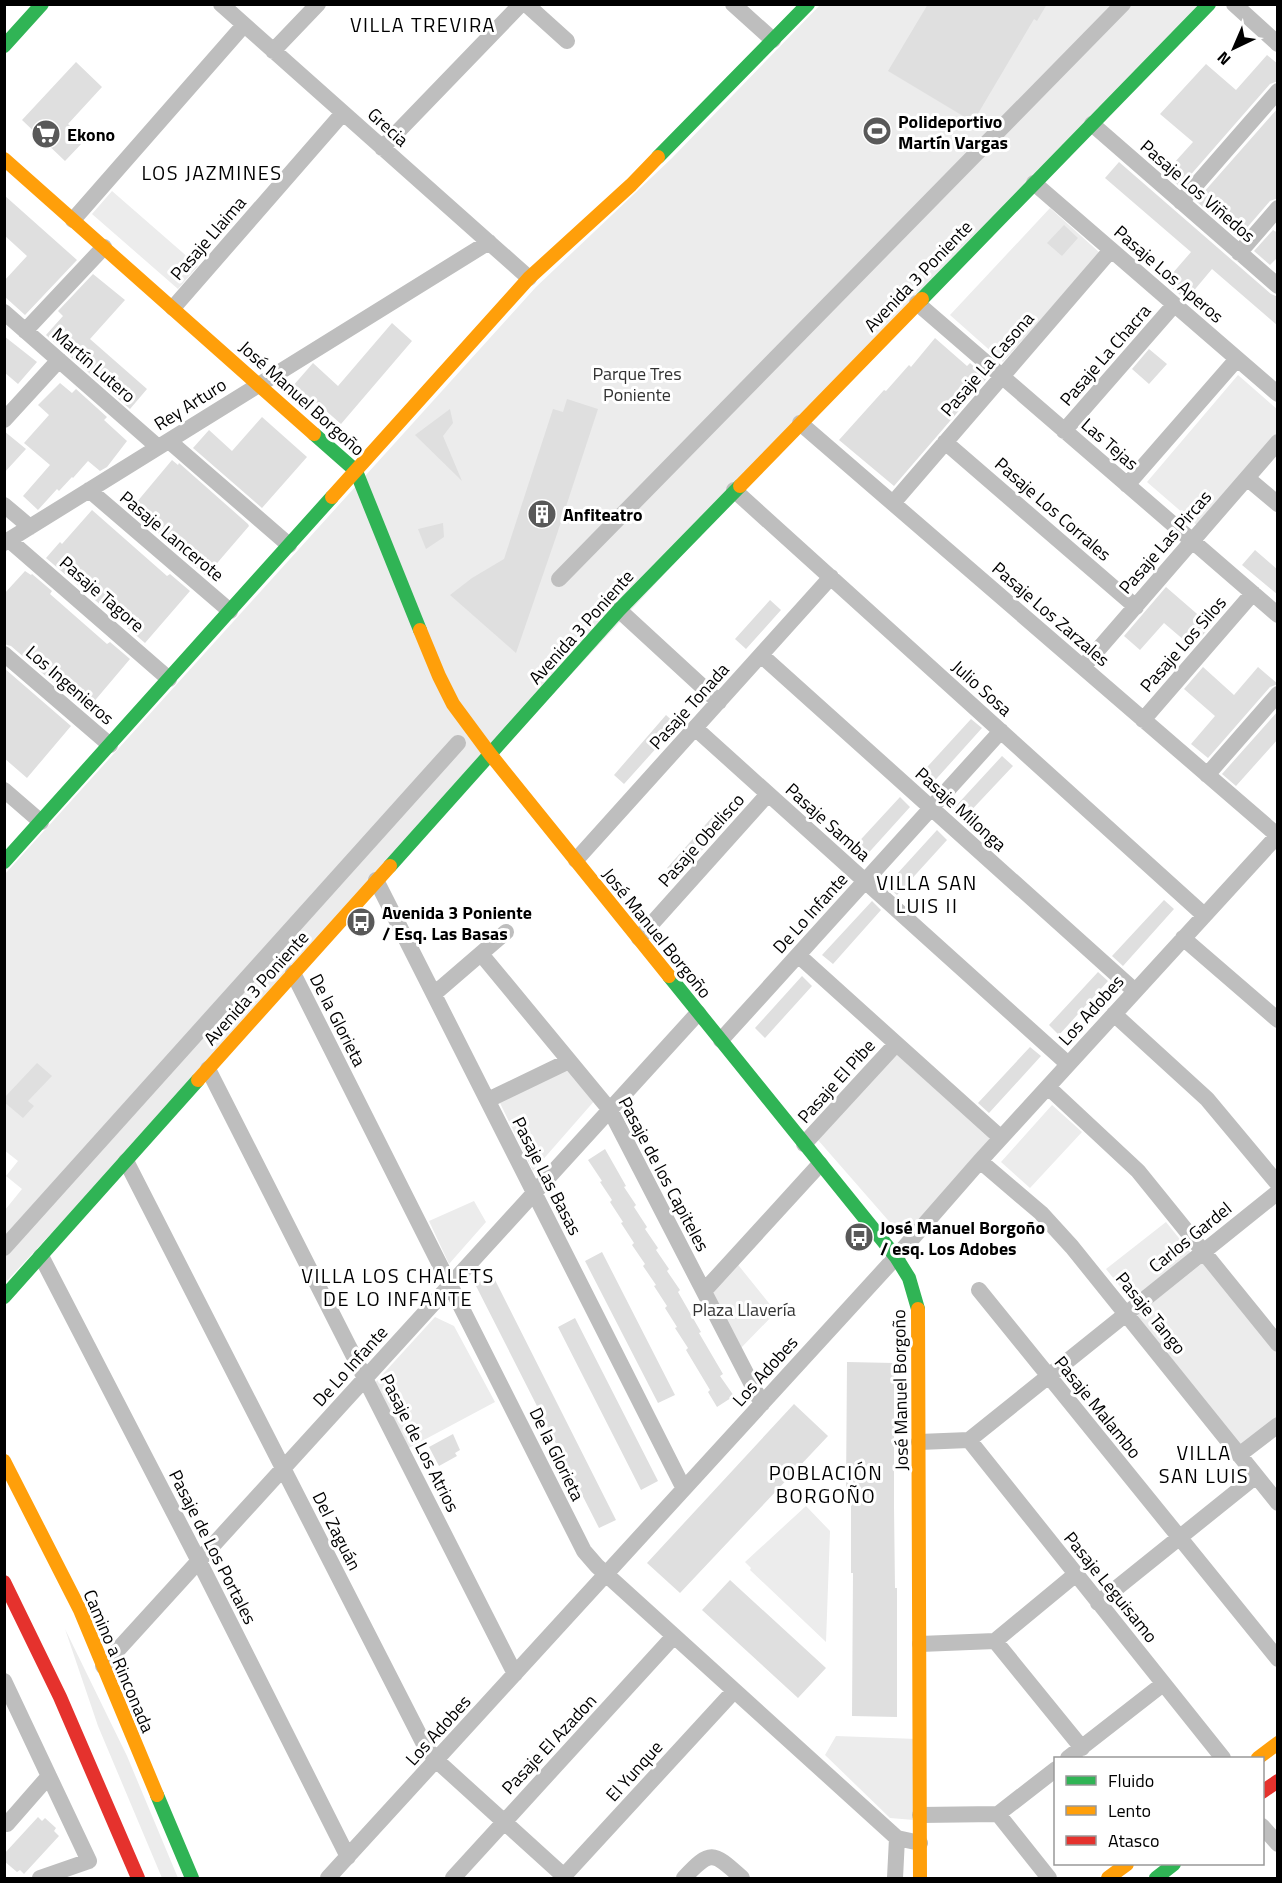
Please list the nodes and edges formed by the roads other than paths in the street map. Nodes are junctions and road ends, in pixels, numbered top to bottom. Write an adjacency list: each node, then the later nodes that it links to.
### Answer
1 (42, 4): 15 (main road)
2 (221, 4): 11 (street, Grecia)
3 (318, 4): 16 (street)
4 (521, 4): 20 (street)
5 (526, 4): 13 (street)
6 (733, 4): 12 (street)
7 (808, 4): 12 (main road)
8 (1123, 4): 61 (street)
9 (1209, 4): 19 (main road, Avenida 3 Poniente)
10 (1234, 4): 14 (street)
11 (244, 26): 16 (street, Grecia); 25 (street)
12 (773, 40): 30 (main road)
13 (567, 41)
14 (1278, 44)
15 (4, 46)
16 (273, 51): 18 (street, Grecia)
17 (1278, 91): 23 (street)
18 (343, 113): 20 (street, Grecia); 34 (street, Pasaje Llaima)
19 (1092, 124): 22 (main road, Avenida 3 Poniente); 23 (street, Pasaje Los Viñedos)
20 (382, 148): 26 (street, Grecia)
21 (4, 159): 25 (main road, José Manuel Borgoño)
22 (1034, 183): 28 (street, Pasaje Los Aperos); 32 (main road, Avenida 3 Poniente)
23 (1181, 202): 29 (street, Pasaje Los Viñedos)
24 (1278, 208): 29 (street)
25 (73, 220): 27 (main road, José Manuel Borgoño)
26 (489, 242): 30 (street, Grecia); 40 (street, Rey Arturo)
27 (104, 247): 34 (main road, José Manuel Borgoño); 36 (street)
28 (1111, 250): 33 (street, Pasaje Los Aperos); 39 (street, Pasaje La Casona)
29 (1239, 253): 31 (street, Pasaje Los Viñedos)
30 (529, 278): 48 (main road)
31 (1278, 286)
32 (917, 303): 39 (street, Las Tejas); 43 (main road, Avenida 3 Poniente)
33 (1174, 305): 37 (street, Pasaje Los Aperos); 44 (street, Pasaje La Chacra)
34 (173, 308): 40 (main road, José Manuel Borgoño)
35 (4, 312): 36 (street, Martín Lutero)
36 (25, 330): 38 (street, Martín Lutero)
37 (1237, 359): 41 (street, Pasaje Los Aperos); 50 (street)
38 (59, 360): 42 (street); 47 (street, Martín Lutero)
39 (1002, 377): 44 (street, Las Tejas); 45 (street, Pasaje La Casona)
40 (260, 384): 47 (street, Rey Arturo); 48 (main road, José Manuel Borgoño)
41 (1278, 394)
42 (4, 420)
43 (800, 423): 52 (main road, Avenida 3 Poniente); 53 (street, Pasaje Los Zarzales)
44 (1064, 431): 50 (street, Las Tejas)
45 (945, 442): 53 (street, Pasaje La Casona); 63 (street, Pasaje Los Corrales)
46 (1278, 442): 49 (street, Pasaje Las Pircas)
47 (164, 444): 51 (street, Rey Arturo); 59 (street, Martín Lutero)
48 (356, 471): 59 (main road); 78 (main road, José Manuel Borgoño)
49 (1247, 478): 54 (street); 58 (street, Pasaje Las Pircas)
50 (1127, 485): 58 (street, Las Tejas)
51 (89, 490): 56 (street, Rey Arturo); 65 (street, Pasaje Lancerote)
52 (734, 490): 60 (street, Julio Sosa); 64 (main road, Avenida 3 Poniente)
53 (892, 503): 69 (street, Pasaje Los Zarzales)
54 (1278, 504)
55 (4, 505): 56 (street)
56 (30, 527): 57 (street, Rey Arturo)
57 (7, 541): 70 (street, Pasaje Tagore)
58 (1192, 541): 62 (street, Las Tejas); 63 (street, Pasaje Las Pircas)
59 (290, 545): 65 (main road)
60 (831, 577): 68 (street, Pasaje Tonada); 75 (street, Julio Sosa)
61 (559, 579)
62 (1253, 593): 66 (street, Las Tejas); 73 (street, Pasaje Los Silos)
63 (1136, 607): 69 (street, Pasaje Las Pircas)
64 (619, 609): 72 (street); 78 (main road, Avenida 3 Poniente)
65 (230, 611): 70 (main road)
66 (1278, 615)
67 (4, 654): 77 (street, Los Ingenieros)
68 (760, 655): 72 (street, Pasaje Tonada); 82 (street, Pasaje Milonga)
69 (1083, 667): 73 (street, Pasaje Los Zarzales)
70 (169, 679): 77 (main road)
71 (1278, 694): 79 (street)
72 (719, 702): 74 (street, Pasaje Tonada)
73 (1143, 720): 79 (street, Pasaje Los Zarzales)
74 (695, 728): 81 (street, Pasaje Samba); 85 (street, Pasaje Tonada)
75 (1001, 731): 82 (street, De Lo Infante); 89 (street, Julio Sosa)
76 (458, 743): 117 (street)
77 (110, 745): 83 (main road)
78 (490, 754): 85 (main road, José Manuel Borgoño); 87 (main road, Avenida 3 Poniente)
79 (1207, 775): 84 (street, Pasaje Los Zarzales)
80 (4, 790): 83 (street)
81 (768, 794): 88 (street, Pasaje Samba); 91 (street, Pasaje Obelisco)
82 (931, 808): 88 (street, De Lo Infante); 96 (street, Pasaje Milonga)
83 (41, 822): 86 (main road)
84 (1277, 835): 89 (street, Los Adobes)
85 (576, 860): 91 (main road, José Manuel Borgoño)
86 (4, 862)
87 (376, 880): 95 (main road, Avenida 3 Poniente); 97 (street, Pasaje Las Basas)
88 (865, 882): 94 (street, De Lo Infante); 104 (street, Pasaje Samba)
89 (1204, 915): 92 (street, Los Adobes)
90 (506, 932): 93 (street)
91 (639, 938): 98 (main road, José Manuel Borgoño)
92 (1183, 938): 96 (street, Los Adobes); 100 (street)
93 (481, 954): 97 (street); 103 (street, Pasaje de los Capiteles)
94 (798, 956): 101 (street, De Lo Infante); 102 (street)
95 (293, 973): 105 (main road, Avenida 3 Poniente); 121 (street, De la Glorieta)
96 (1135, 991): 99 (street, Los Adobes)
97 (434, 994): 107 (street, Pasaje Las Basas)
98 (698, 1013): 101 (main road, José Manuel Borgoño); 108 (street, De Lo Infante)
99 (1114, 1014): 104 (street, Los Adobes); 114 (street)
100 (1278, 1020)
101 (721, 1041): 110 (main road, José Manuel Borgoño)
102 (896, 1044): 109 (street); 110 (street, Pasaje El Pibe)
103 (569, 1061): 107 (street); 108 (street, Pasaje de los Capiteles)
104 (1068, 1064): 106 (street, Los Adobes)
105 (208, 1069): 111 (main road, Avenida 3 Poniente); 128 (street, Pasaje de Los Atrios)
106 (1048, 1087): 109 (street, Los Adobes); 118 (street)
107 (488, 1100): 116 (street, Pasaje Las Basas)
108 (610, 1110): 116 (street, De Lo Infante); 123 (street, Pasaje de los Capiteles)
109 (1001, 1138): 112 (street, Los Adobes)
110 (804, 1144): 113 (main road, José Manuel Borgoño)
111 (126, 1161): 119 (main road, Avenida 3 Poniente); 135 (street, Del Zaguán)
112 (980, 1161): 120 (street, Los Adobes); 125 (street, Pasaje Tango)
113 (820, 1164): 120 (main road, José Manuel Borgoño); 123 (street)
114 (1278, 1184)
115 (1278, 1192): 118 (street, Carlos Gardel)
116 (534, 1193): 121 (street, De Lo Infante); 137 (street, Pasaje Las Basas)
117 (4, 1248)
118 (1203, 1251): 125 (street, Carlos Gardel); 126 (street)
119 (41, 1256): 124 (main road, Avenida 3 Poniente); 140 (street, Pasaje de Los Portales)
120 (896, 1257): 129 (street, Los Adobes); 132 (main road, José Manuel Borgoño)
121 (451, 1284): 128 (street, De Lo Infante); 141 (street, De la Glorieta)
122 (979, 1290): 127 (street, Pasaje Malambo)
123 (704, 1291): 129 (street, Pasaje de los Capiteles)
124 (4, 1297)
125 (1127, 1313): 127 (street, Carlos Gardel); 133 (street, Pasaje Tango)
126 (1278, 1344)
127 (1048, 1376): 131 (street, Carlos Gardel); 139 (street, Pasaje Malambo)
128 (365, 1378): 135 (street, De Lo Infante); 150 (street, Pasaje de Los Atrios)
129 (762, 1404): 137 (street, Los Adobes)
130 (1278, 1425): 133 (street)
131 (969, 1440): 132 (street); 142 (street, Pasaje Leguisamo)
132 (919, 1442): 147 (main road, José Manuel Borgoño)
133 (1239, 1455): 136 (street, Pasaje Tango)
134 (4, 1461): 149 (main road, Camino a Rinconada)
135 (284, 1467): 140 (street, De Lo Infante); 158 (street, Del Zaguán)
136 (1256, 1476): 138 (street, Pasaje Tango); 139 (street)
137 (684, 1489): 141 (street, Los Adobes)
138 (1278, 1503)
139 (1178, 1539): 144 (street); 148 (street, Pasaje Malambo)
140 (198, 1561): 149 (street, De Lo Infante); 171 (street, Pasaje de Los Portales)
141 (606, 1574): 145 (street, De la Glorieta); 150 (street, Los Adobes)
142 (1076, 1574): 144 (street, Pasaje Leguisamo); 146 (street)
143 (4, 1582): 174 (main road)
144 (1098, 1603): 151 (street, Pasaje Leguisamo)
145 (674, 1636): 153 (street, De la Glorieta); 165 (street, Pasaje El Azadon)
146 (995, 1641): 147 (street); 155 (street)
147 (920, 1644): 164 (main road, José Manuel Borgoño)
148 (1278, 1659)
149 (103, 1666): 175 (main road, Camino a Rinconada)
150 (515, 1674): 158 (street, Los Adobes)
151 (1163, 1684): 155 (street); 156 (street, Pasaje Leguisamo)
152 (6, 1690): 160 (street)
153 (734, 1691): 168 (street, De la Glorieta); 178 (street, El Yunque)
154 (1278, 1743): 157 (main road)
155 (1075, 1753)
156 (1222, 1757)
157 (1259, 1757)
158 (436, 1760): 165 (street, Del Zaguán); 171 (street, Los Adobes)
159 (1054, 1771): 163 (street)
160 (49, 1776): 166 (street); 173 (street)
161 (1278, 1781): 162 (main road)
162 (1264, 1791)
163 (998, 1814): 164 (street); 183 (street)
164 (920, 1815): 169 (main road, José Manuel Borgoño)
165 (504, 1822): 177 (street, Pasaje El Azadon); 178 (street, Del Zaguán)
166 (7, 1824)
167 (1264, 1827): 170 (street)
168 (897, 1838): 169 (street, De la Glorieta); 181 (street)
169 (920, 1843): 182 (main road, José Manuel Borgoño)
170 (1278, 1844)
171 (348, 1857): 176 (street, Los Adobes)
172 (1124, 1865): 184 (main road)
173 (40, 1878)
174 (138, 1878)
175 (192, 1878)
176 (328, 1878)
177 (453, 1878)
178 (564, 1878)
179 (684, 1878): 180 (street)
180 (742, 1878)
181 (895, 1878)
182 (920, 1878)
183 (1049, 1878)
184 (1108, 1878)

